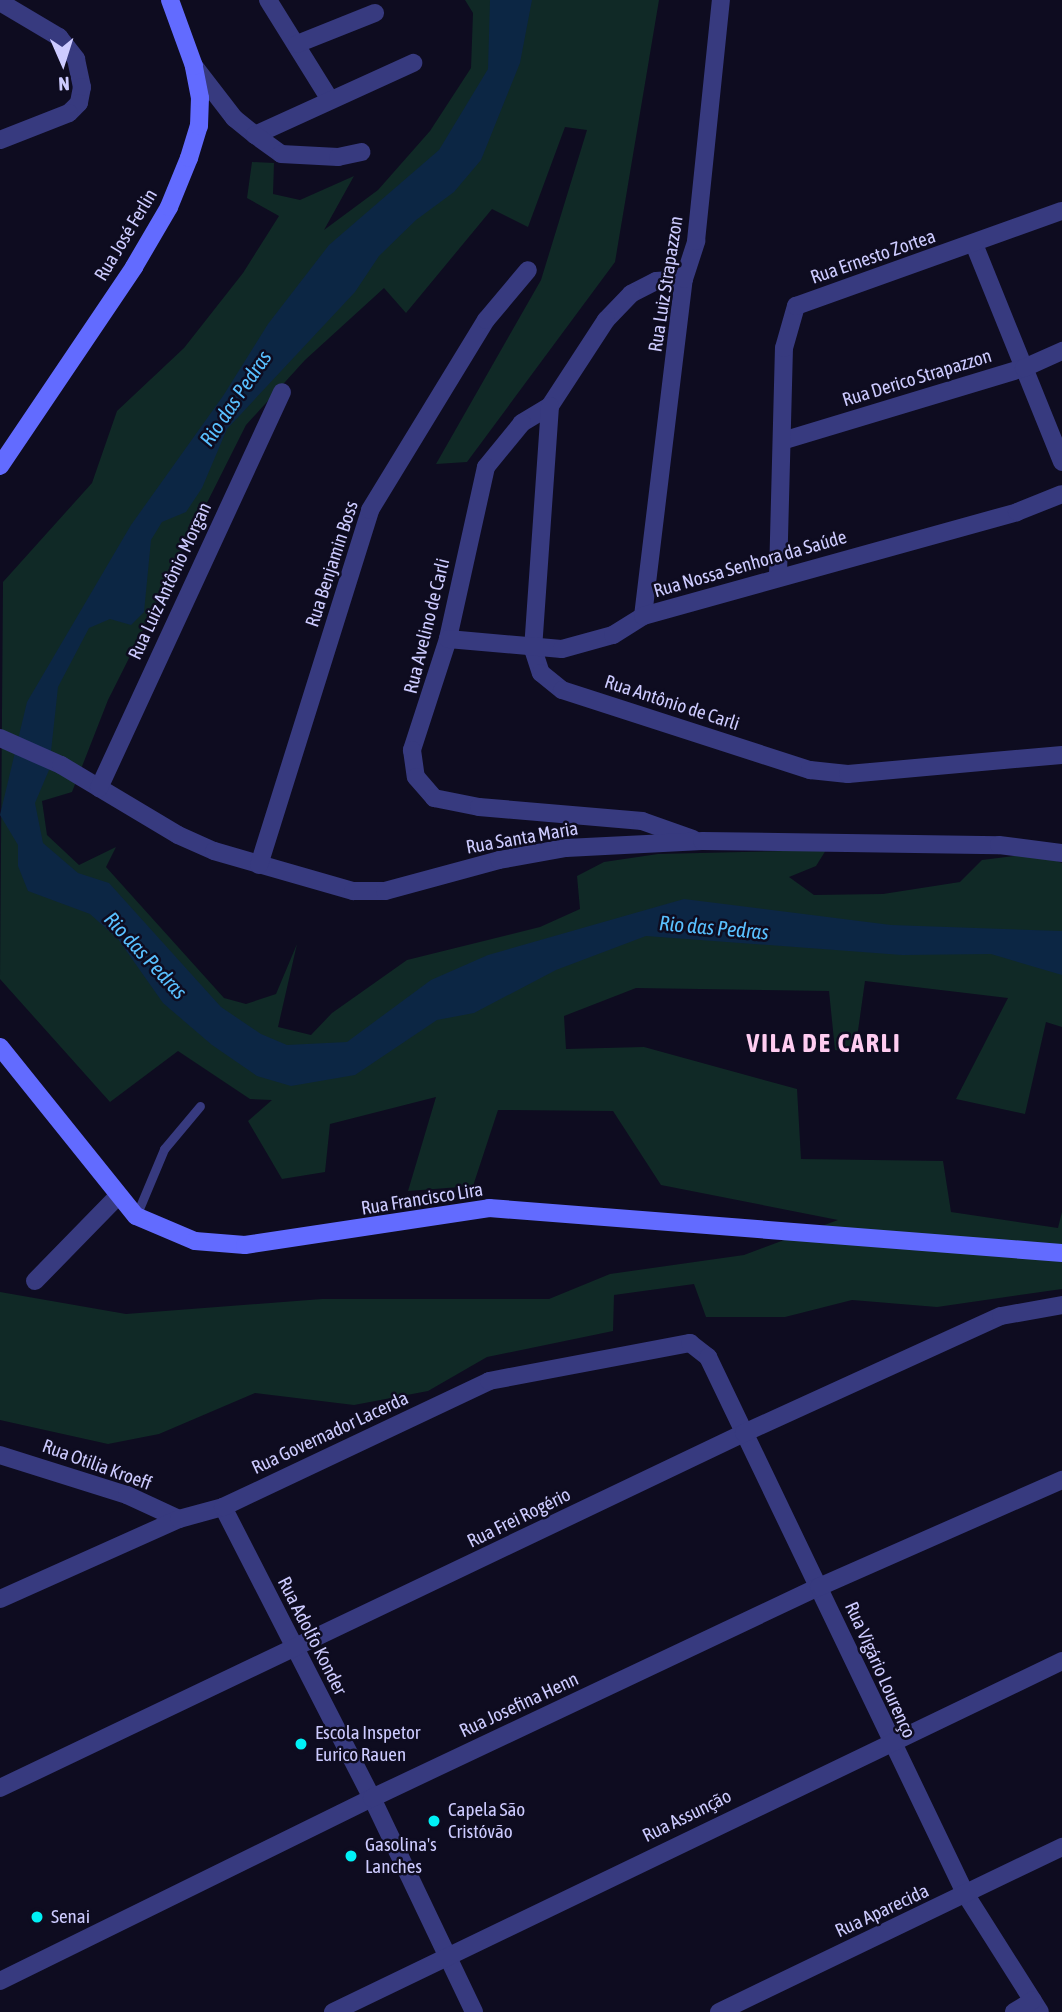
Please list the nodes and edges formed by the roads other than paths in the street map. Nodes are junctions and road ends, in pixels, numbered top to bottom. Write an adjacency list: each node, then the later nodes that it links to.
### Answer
1 (170, 0): 8 (street, Rua José Ferlin)
2 (268, 0): 6 (street)
3 (721, 0): 16 (street, Rua Luiz Strapazzon)
4 (0, 2): 11 (street)
5 (375, 13): 6 (street)
6 (297, 44): 9 (street)
7 (413, 63): 9 (street)
8 (194, 66): 10 (street); 23 (street, Rua José Ferlin)
9 (329, 98): 10 (street)
10 (255, 135): 12 (street)
11 (0, 140)
12 (361, 152)
13 (1062, 211): 14 (street, Rua Ernesto Zortea)
14 (974, 244): 18 (street); 21 (street, Rua Ernesto Zortea)
15 (528, 270): 34 (street, Rua Benjamin Boss)
16 (684, 279): 20 (street, Rua Avelino de Carli); 26 (street, Rua Luiz Strapazzon)
17 (1062, 351): 18 (street, Rua Derico Strapazzon)
18 (1024, 368): 21 (street, Rua Derico Strapazzon); 22 (street)
19 (282, 392): 31 (street, Rua Luiz Antônio Morgan)
20 (550, 406): 27 (street, Rua Avelino de Carli); 28 (street)
21 (782, 441): 25 (street, Rua Ernesto Zortea)
22 (1062, 462)
23 (0, 466)
24 (1062, 494): 25 (street, Rua Nossa Senhora da Saúde)
25 (778, 576): 26 (street, Rua Nossa Senhora da Saúde)
26 (643, 616): 28 (street, Rua Nossa Senhora da Saúde)
27 (448, 639): 28 (street, Rua Nossa Senhora da Saúde); 32 (street, Rua Avelino de Carli)
28 (533, 649): 30 (street, Rua Antônio de Carli)
29 (0, 738): 31 (street, Rua Santa Maria)
30 (1062, 755)
31 (99, 788): 34 (street, Rua Santa Maria)
32 (702, 841): 33 (street, Rua Santa Maria); 34 (street, Rua Santa Maria)
33 (1062, 853)
34 (259, 865)
35 (0, 1047): 37 (street, Rua Francisco Lira)
36 (200, 1106): 38 (lane)
37 (117, 1197): 38 (street, Rua Francisco Lira); 40 (street)
38 (136, 1216): 39 (street, Rua Francisco Lira)
39 (1062, 1253)
40 (35, 1281)
41 (1062, 1305): 43 (street, Rua Frei Rogério)
42 (690, 1343): 43 (street, Rua Vigário Lourenço); 46 (street, Rua Governador Lacerda)
43 (744, 1433): 48 (street, Rua Vigário Lourenço); 50 (street, Rua Frei Rogério)
44 (0, 1455): 47 (street, Rua Otilia Kroeff)
45 (1062, 1480): 48 (street, Rua Josefina Henn)
46 (223, 1507): 47 (street, Rua Governador Lacerda); 50 (street, Rua Adolfo Konder)
47 (179, 1519): 49 (street, Rua Governador Lacerda)
48 (819, 1587): 52 (street, Rua Vigário Lourenço); 54 (street, Rua Josefina Henn)
49 (0, 1599)
50 (295, 1650): 53 (street, Rua Frei Rogério); 54 (street, Rua Adolfo Konder)
51 (1062, 1661): 52 (street, Rua Assunção)
52 (888, 1741): 56 (street, Rua Vigário Lourenço); 57 (street, Rua Assunção)
53 (0, 1788)
54 (372, 1798): 57 (street, Rua Adolfo Konder); 58 (street, Rua Josefina Henn)
55 (1062, 1847): 56 (street, Rua Aparecida)
56 (965, 1895): 59 (street, Rua Vigário Lourenço); 62 (street, Rua Aparecida)
57 (448, 1956): 60 (street, Rua Assunção); 61 (street, Rua Adolfo Konder)
58 (0, 1981)
59 (1036, 2006): 63 (street)
60 (332, 2012)
61 (474, 2012)
62 (719, 2012)
63 (1014, 2012)

